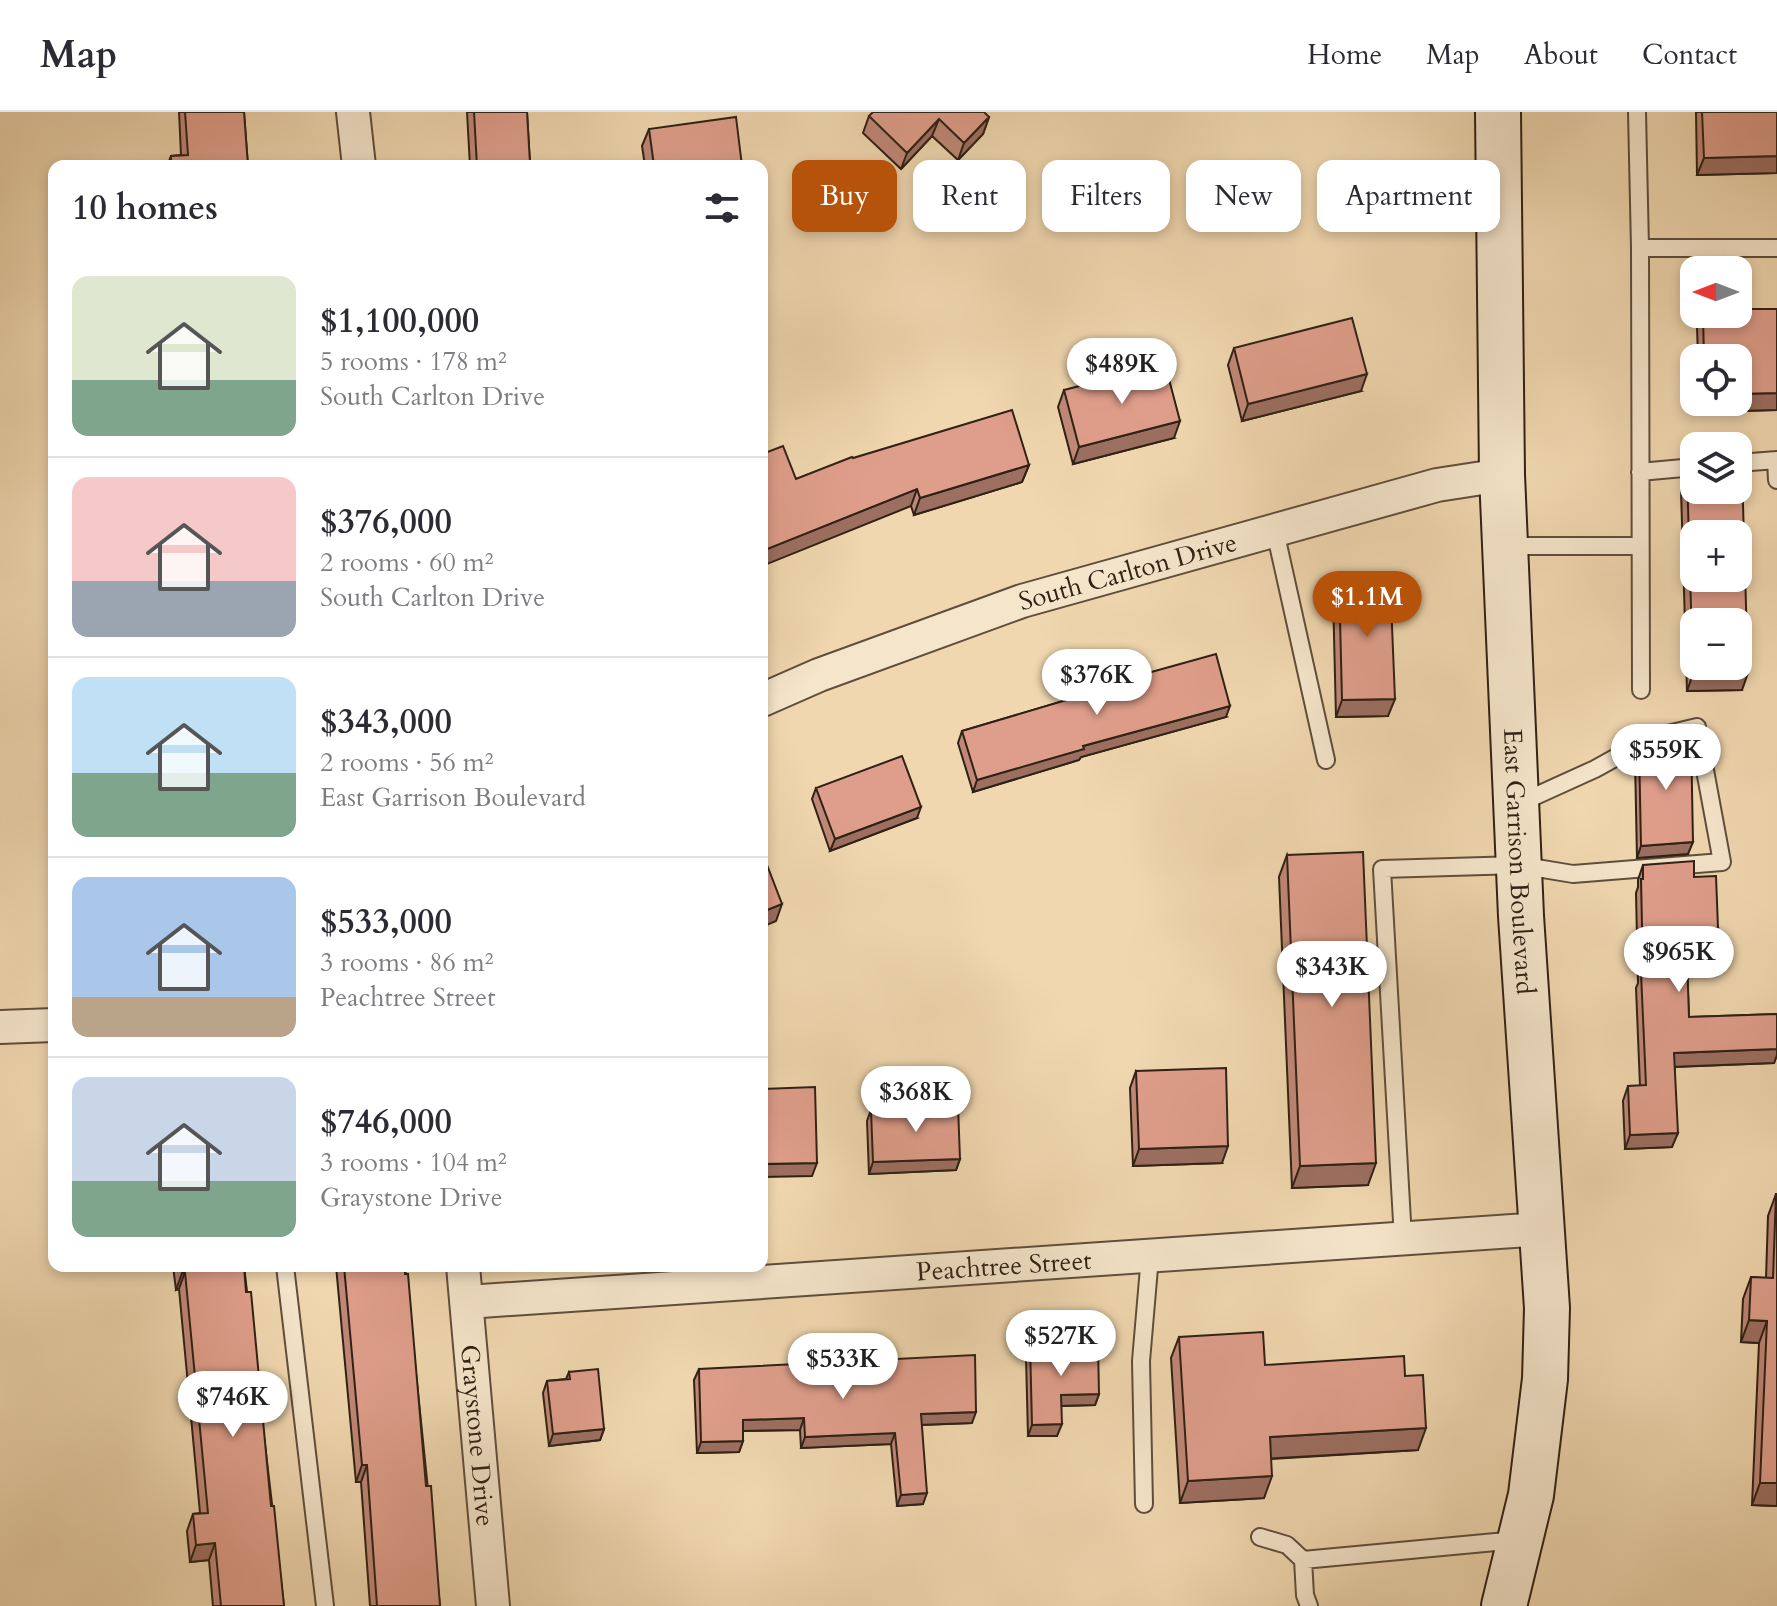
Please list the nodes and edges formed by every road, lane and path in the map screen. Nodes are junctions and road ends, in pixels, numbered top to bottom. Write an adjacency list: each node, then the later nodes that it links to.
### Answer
1 (353, 112): 4 (street)
2 (1498, 112): 11 (main road, East Garrison Boulevard)
3 (1637, 112): 5 (lane)
4 (358, 160)
5 (1640, 248): 6 (lane); 10 (lane)
6 (1777, 248)
7 (1776, 460): 8 (lane); 12 (lane)
8 (1752, 462)
9 (1680, 468): 10 (lane)
10 (1640, 472): 15 (lane)
11 (1502, 475): 13 (street, South Carlton Drive); 14 (main road, East Garrison Boulevard)
12 (1777, 480)
13 (1275, 531): 17 (street, South Carlton Drive); 18 (lane)
14 (1505, 546): 15 (lane); 19 (main road, East Garrison Boulevard)
15 (1640, 546): 16 (lane)
16 (1641, 690)
17 (768, 697)
18 (1326, 760)
19 (1516, 804): 20 (main road, East Garrison Boulevard); 20 (lane)
20 (1519, 865): 23 (main road, East Garrison Boulevard); 24 (lane)
21 (48, 1025): 22 (street)
22 (0, 1027)
23 (1543, 1229): 24 (street, Peachtree Street); 31 (main road, East Garrison Boulevard)
24 (1403, 1239): 25 (street, Peachtree Street)
25 (1150, 1256): 28 (street, Peachtree Street); 29 (lane)
26 (286, 1272): 33 (lane)
27 (464, 1272): 28 (street, Graystone Drive)
28 (467, 1302): 34 (street, Graystone Drive)
29 (1144, 1504)
30 (1260, 1537): 32 (lane)
31 (1520, 1539): 32 (lane); 36 (main road, East Garrison Boulevard)
32 (1303, 1560): 35 (lane)
33 (325, 1606)
34 (493, 1606)
35 (1309, 1606)
36 (1504, 1606)

